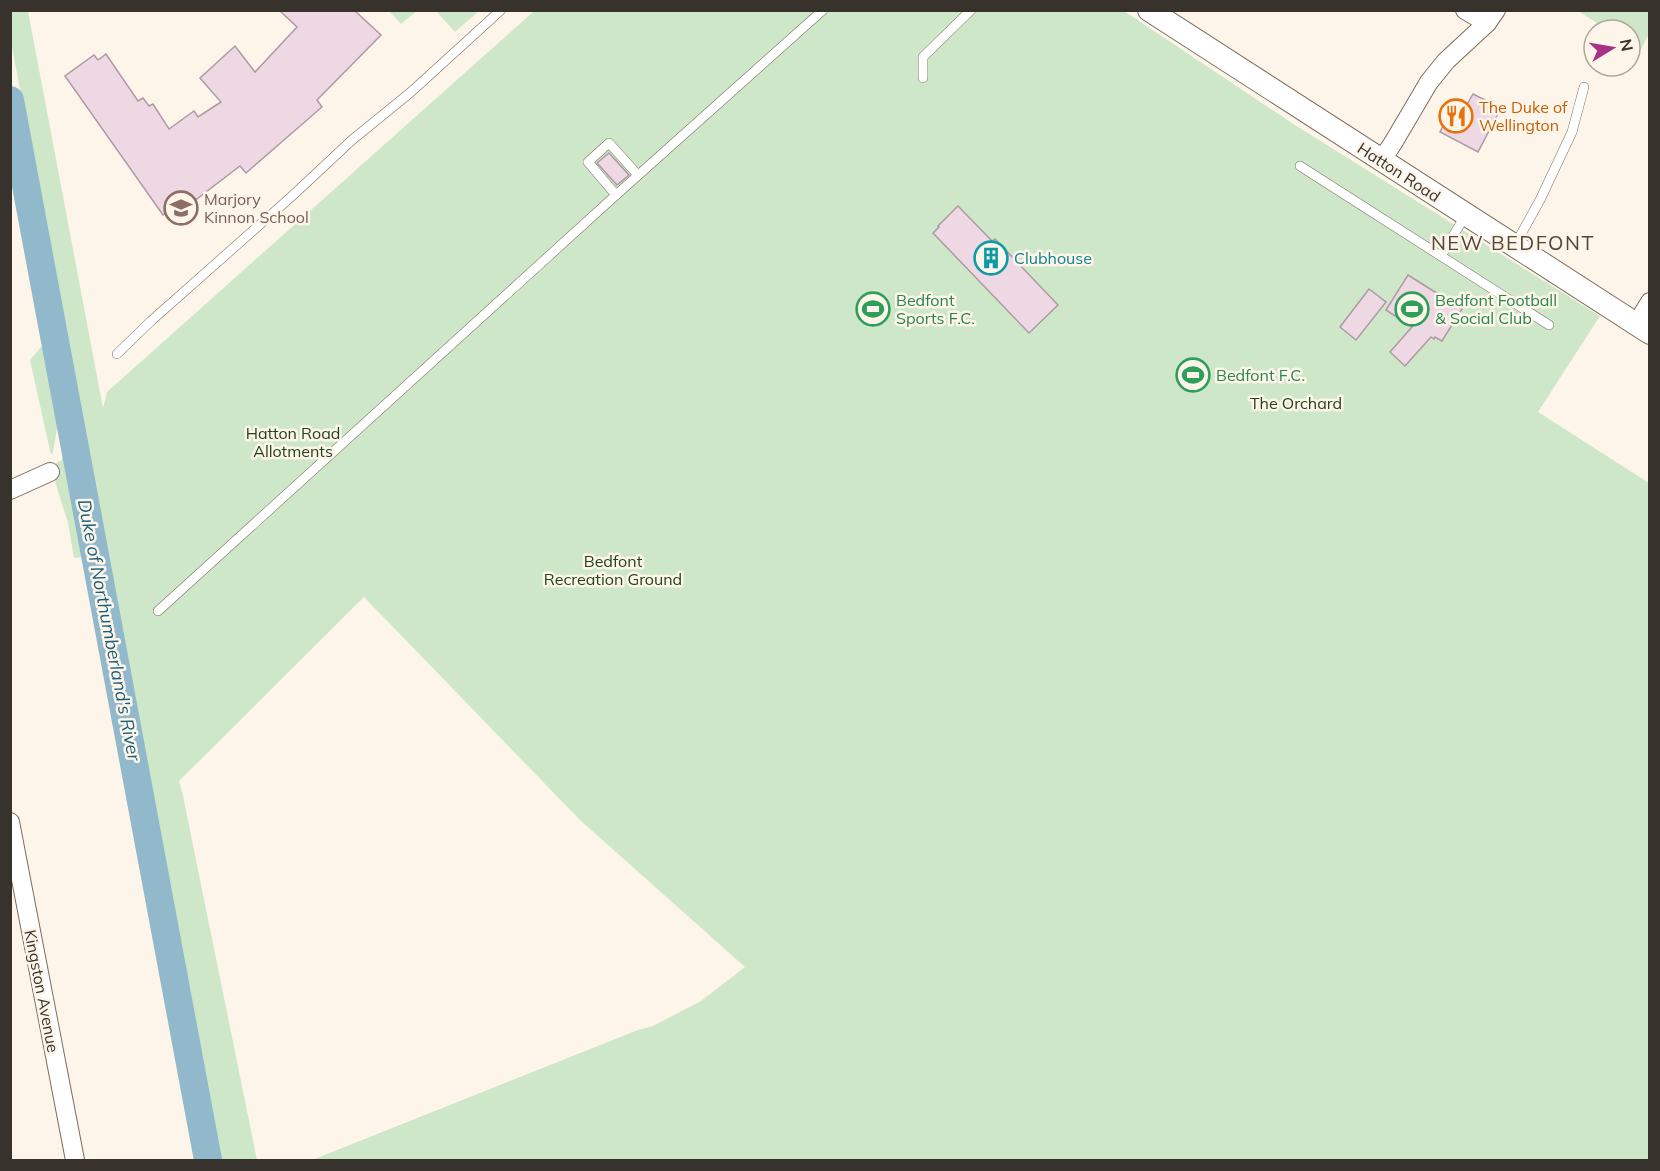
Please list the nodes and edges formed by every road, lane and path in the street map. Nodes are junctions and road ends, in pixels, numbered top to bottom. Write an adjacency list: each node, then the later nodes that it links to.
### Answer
1 (501, 10): 19 (lane)
2 (823, 10): 11 (lane)
3 (971, 10): 7 (lane)
4 (1149, 10): 9 (street, Hatton Road)
5 (1465, 10): 6 (street)
6 (1491, 17): 9 (street)
7 (923, 78)
8 (1584, 87): 14 (lane)
9 (1381, 161): 13 (street, Hatton Road)
10 (1300, 166): 15 (lane)
11 (638, 175): 12 (lane); 12 (lane)
12 (616, 195): 22 (lane)
13 (1465, 216): 14 (street, Hatton Road); 15 (lane)
14 (1514, 247): 18 (street, Hatton Road)
15 (1441, 256): 17 (lane)
16 (1650, 302): 18 (street)
17 (1549, 325)
18 (1643, 329)
19 (117, 354)
20 (50, 472): 21 (street)
21 (10, 490)
22 (158, 611)
23 (10, 822): 24 (street, Kingston Avenue)
24 (14, 867): 25 (street, Kingston Avenue)
25 (75, 1161)

